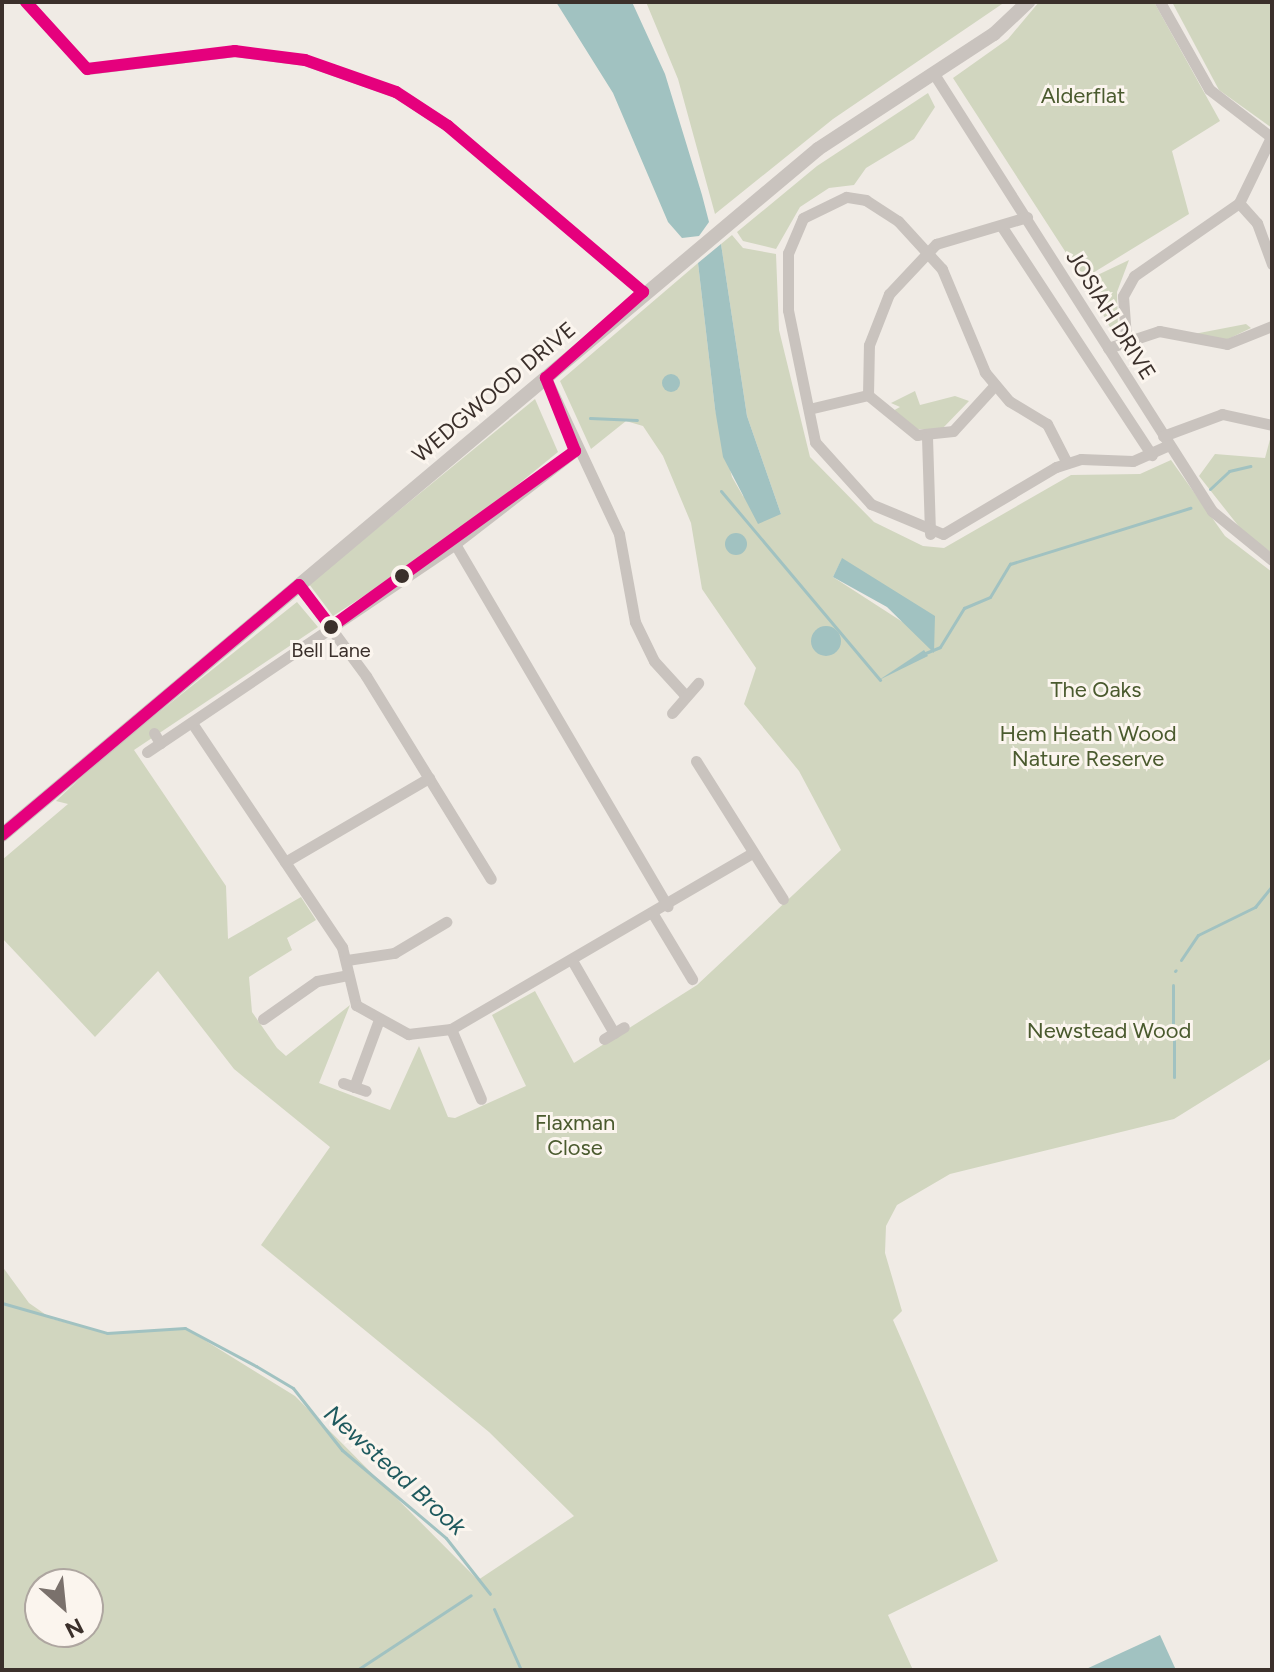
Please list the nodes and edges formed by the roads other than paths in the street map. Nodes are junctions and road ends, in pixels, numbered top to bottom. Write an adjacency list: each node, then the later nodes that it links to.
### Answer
1 (26, 2): 12 (street)
2 (1028, 2): 4 (street, WEDGWOOD DRIVE)
3 (1160, 2): 5 (street)
4 (934, 74): 8 (street, JOSIAH DRIVE); 12 (street, WEDGWOOD DRIVE)
5 (1271, 137): 6 (street)
6 (1266, 168): 7 (street)
7 (1239, 203): 11 (street); 14 (street)
8 (1027, 217): 9 (street); 15 (street, JOSIAH DRIVE)
9 (1002, 227): 10 (street); 24 (street)
10 (928, 252): 17 (street); 18 (street); 19 (street)
11 (1272, 264)
12 (643, 292): 16 (street, WEDGWOOD DRIVE)
13 (1272, 326): 14 (street)
14 (1126, 337): 15 (street)
15 (1108, 348): 22 (street, JOSIAH DRIVE)
16 (546, 378): 23 (street); 29 (street, WEDGWOOD DRIVE)
17 (995, 385): 21 (street); 25 (street)
18 (868, 395): 19 (street); 21 (street)
19 (813, 408): 26 (street)
20 (1272, 425): 22 (street)
21 (927, 437): 26 (street)
22 (1166, 440): 24 (street); 28 (street, JOSIAH DRIVE)
23 (575, 451): 27 (street); 32 (street)
24 (1152, 455): 25 (street)
25 (1067, 463): 26 (street)
26 (930, 534)
27 (455, 544): 30 (street); 43 (street)
28 (1272, 560)
29 (299, 585): 30 (street); 38 (street, WEDGWOOD DRIVE)
30 (331, 627): 34 (street); 37 (street)
31 (698, 683): 32 (street)
32 (686, 696): 33 (street)
33 (672, 713)
34 (192, 723): 35 (street); 40 (street)
35 (147, 752)
36 (696, 761): 39 (street)
37 (429, 778): 40 (street); 41 (street)
38 (2, 835)
39 (750, 854): 42 (street); 43 (street)
40 (285, 862): 46 (street)
41 (491, 879)
42 (783, 899)
43 (667, 906): 44 (street)
44 (653, 914): 47 (street); 49 (street)
45 (446, 922): 46 (street)
46 (347, 960): 48 (street)
47 (573, 962): 52 (street); 53 (street)
48 (347, 975): 50 (street); 51 (street)
49 (692, 978)
50 (264, 1014)
51 (378, 1022): 52 (street); 54 (street)
52 (451, 1029): 55 (street)
53 (614, 1033)
54 (366, 1091)
55 (481, 1099)

